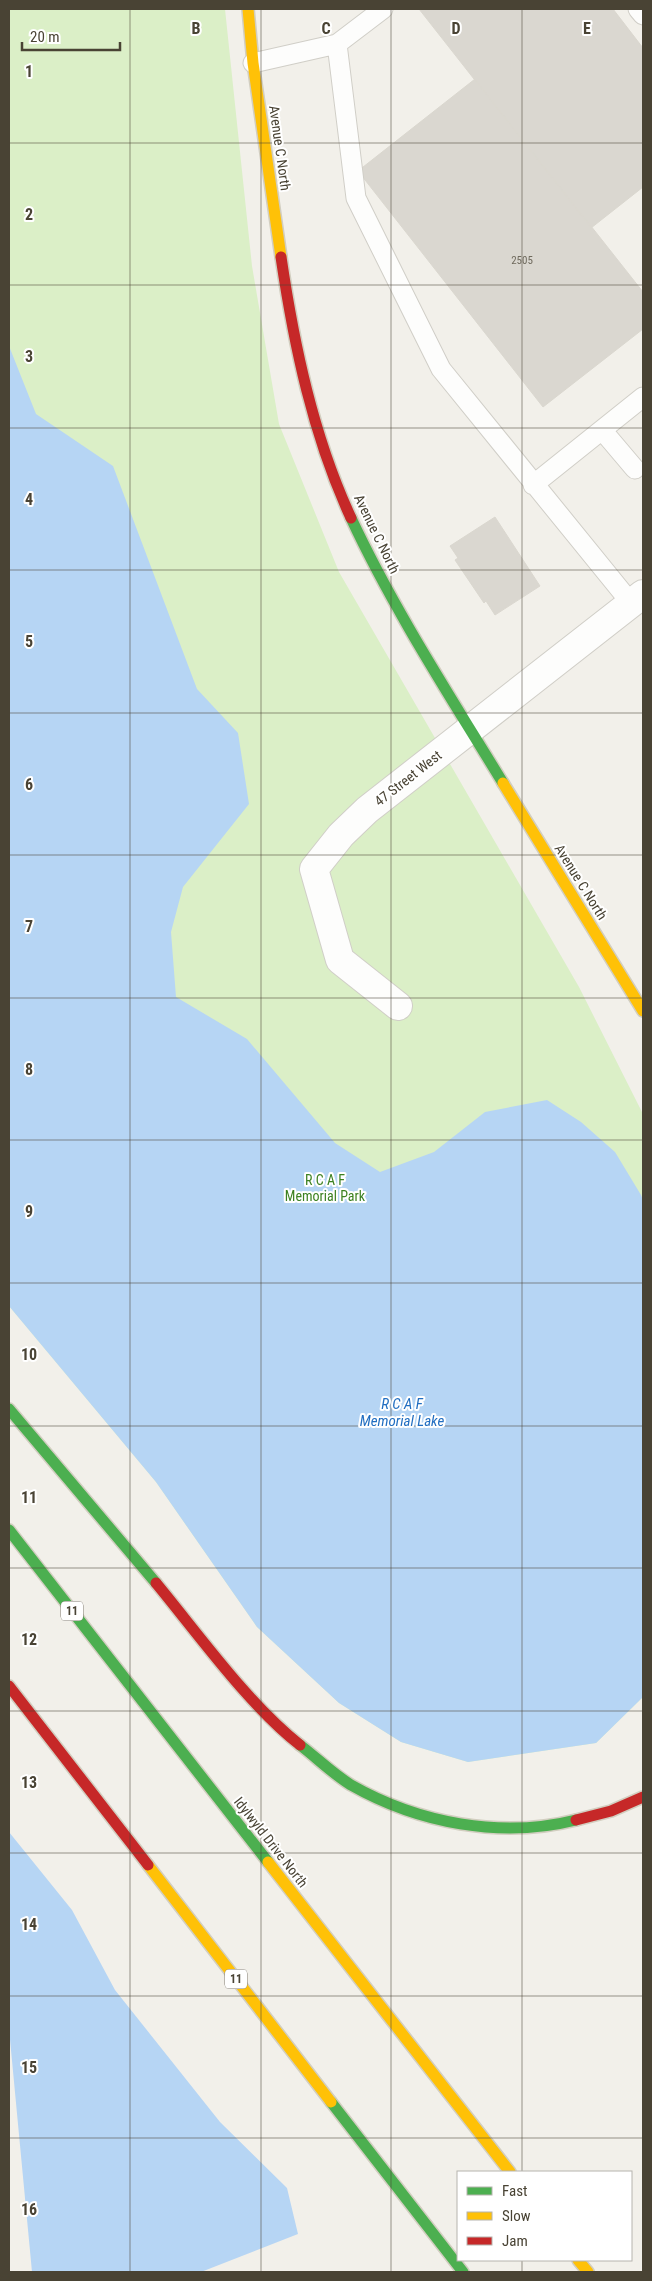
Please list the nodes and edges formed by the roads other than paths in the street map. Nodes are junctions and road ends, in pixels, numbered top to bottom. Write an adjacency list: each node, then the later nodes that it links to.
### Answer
1 (248, 9): 6 (main road, Avenue C North)
2 (383, 9): 5 (lane)
3 (638, 9): 4 (lane)
4 (643, 15)
5 (337, 44): 6 (lane); 10 (lane)
6 (253, 63): 12 (main road, Avenue C North)
7 (643, 397): 8 (lane)
8 (602, 430): 9 (lane); 10 (lane)
9 (641, 470)
10 (533, 484): 11 (lane)
11 (637, 598): 12 (street, 47 Street West)
12 (469, 730): 13 (street, 47 Street West); 14 (main road, Avenue C North)
13 (398, 1006)
14 (643, 1011)
15 (9, 1409): 18 (main road)
16 (9, 1530): 19 (main road, Idylwyld Drive North / 11)
17 (9, 1686): 21 (main road, 11)
18 (643, 1797)
19 (509, 2171)
20 (579, 2261): 22 (main road)
21 (462, 2272)
22 (588, 2272)

